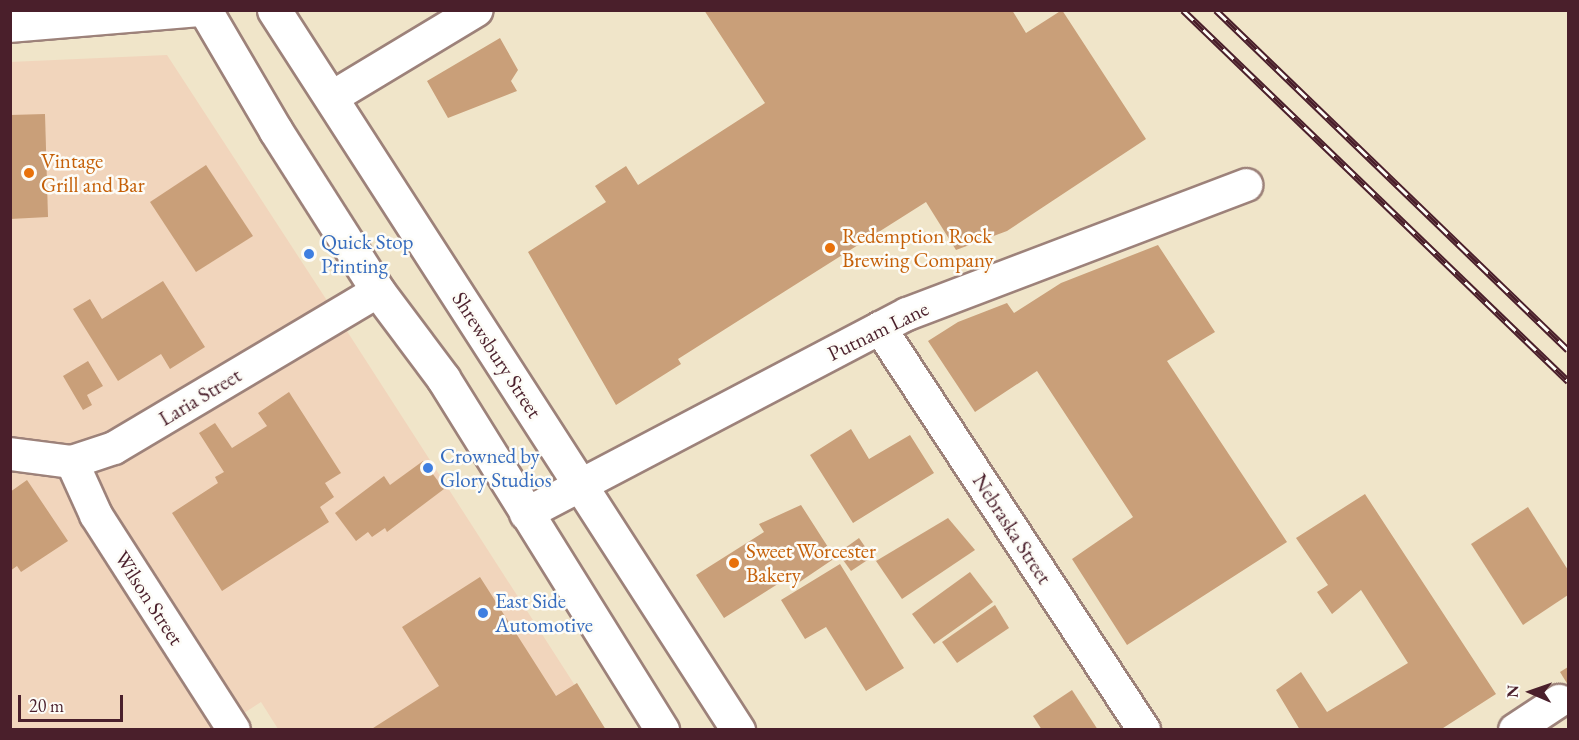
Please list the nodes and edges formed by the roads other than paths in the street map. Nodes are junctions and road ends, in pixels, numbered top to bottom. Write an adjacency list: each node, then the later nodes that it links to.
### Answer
1 (201, 10): 5 (street)
2 (206, 10): 8 (main road)
3 (274, 10): 6 (main road, Shrewsbury Street)
4 (477, 10): 6 (street)
5 (10, 26)
6 (331, 98): 12 (main road, Shrewsbury Street)
7 (1246, 185): 9 (street, Putnam Lane)
8 (378, 291): 11 (street, Laria Street); 13 (main road)
9 (880, 328): 12 (street, Putnam Lane); 18 (street, Nebraska Street)
10 (10, 454): 11 (street, Laria Street)
11 (72, 462): 15 (street, Wilson Street)
12 (580, 486): 13 (street, Putnam Lane); 17 (main road, Shrewsbury Street)
13 (526, 514): 16 (main road)
14 (1559, 701): 19 (street)
15 (234, 729)
16 (662, 729)
17 (738, 729)
18 (1144, 729)
19 (1515, 729)

